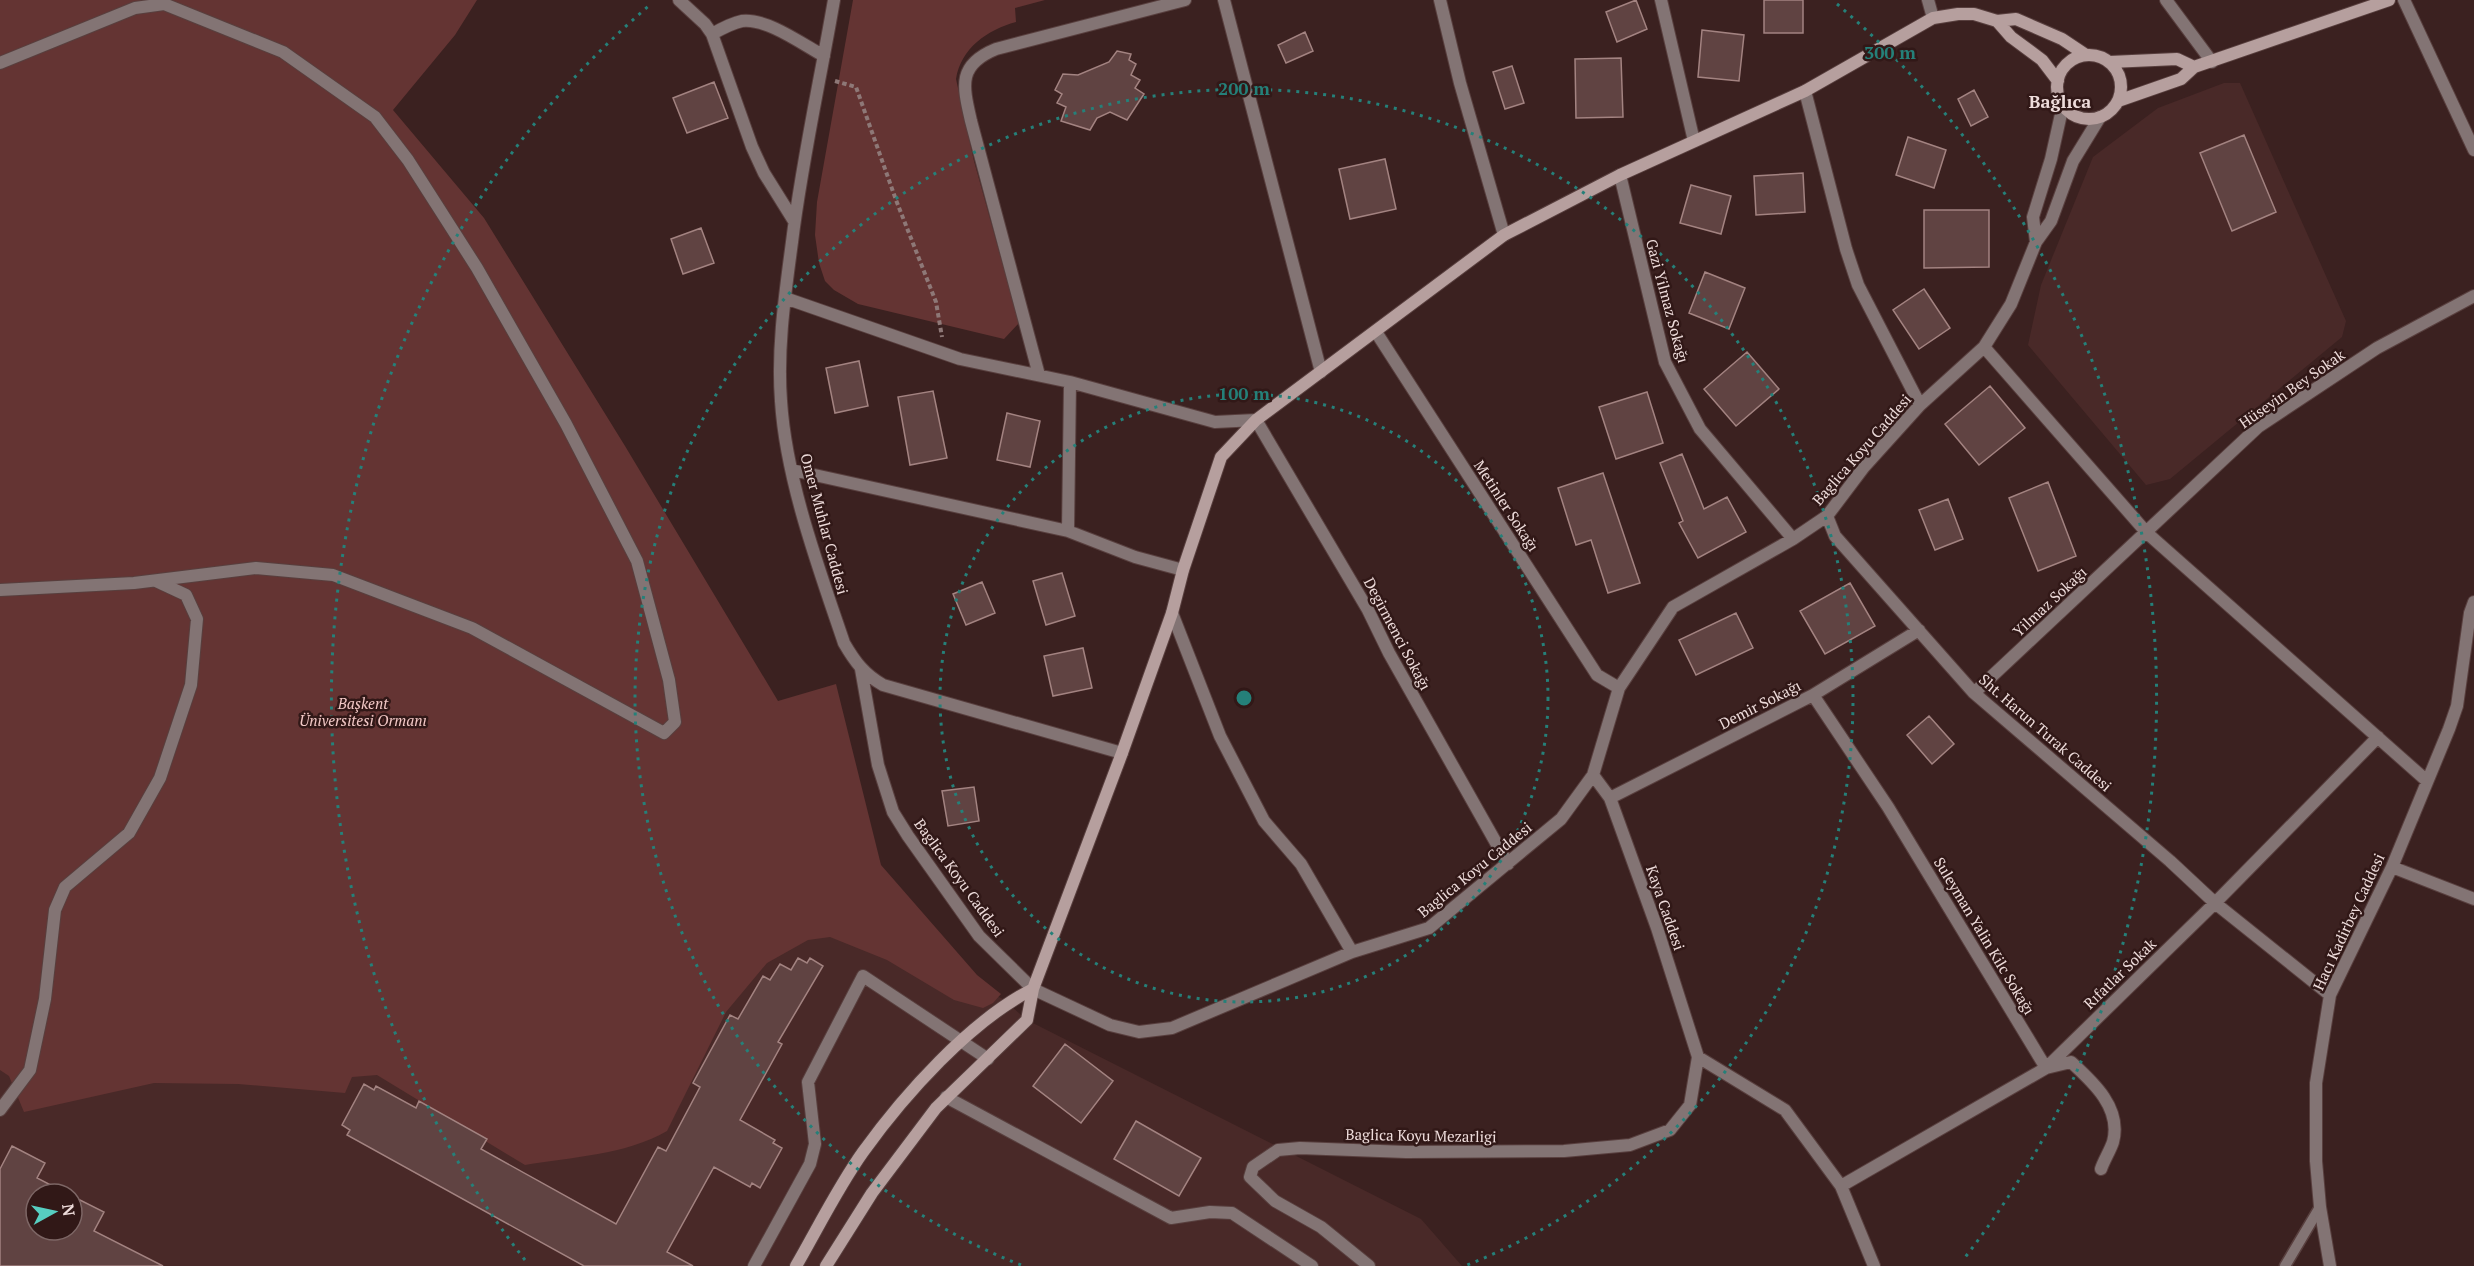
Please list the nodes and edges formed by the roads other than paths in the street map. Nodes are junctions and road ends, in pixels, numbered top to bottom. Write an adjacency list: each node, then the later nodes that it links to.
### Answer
1 (680, 0): 13 (street)
2 (834, 0): 15 (street, Omer Muhlar Caddesi)
3 (1185, 0): 36 (street)
4 (1224, 0): 35 (street)
5 (1440, 0): 29 (street)
6 (1661, 0): 25 (street)
7 (1928, 0): 11 (street)
8 (2166, 0): 17 (street)
9 (2389, 0): 17 (street)
10 (2404, 0): 26 (street)
11 (1933, 18): 12 (street); 21 (street)
12 (1997, 21): 14 (street); 20 (street)
13 (712, 34): 15 (street); 28 (street)
14 (2086, 55): 16 (street); 20 (street)
15 (824, 56): 28 (street, Omer Muhlar Caddesi)
16 (2110, 62): 19 (street); 22 (street)
17 (2212, 62): 19 (street)
18 (0, 63): 46 (street)
19 (2194, 67): 22 (street)
20 (2058, 81): 23 (street)
21 (1804, 91): 25 (street); 38 (street)
22 (2118, 101): 24 (street)
23 (2063, 105): 24 (street); 30 (street)
24 (2100, 117): 30 (street)
25 (1694, 141): 27 (street)
26 (2474, 150)
27 (1620, 175): 29 (street); 44 (street, Gazi Yilmaz Sokağı)
28 (794, 221): 32 (street, Omer Muhlar Caddesi)
29 (1504, 235): 33 (street)
30 (2036, 242): 34 (street, Baglica Koyu Caddesi)
31 (2474, 296): 43 (street, Hüseyin Bey Sokak)
32 (785, 298): 36 (street); 40 (street, Omer Muhlar Caddesi)
33 (1376, 332): 35 (street); 52 (street, Metinler Sokağı)
34 (1984, 347): 38 (street, Baglica Koyu Caddesi); 43 (street)
35 (1321, 372): 39 (street)
36 (1039, 375): 37 (street)
37 (1070, 382): 39 (street); 42 (street)
38 (1920, 405): 41 (street, Baglica Koyu Caddesi)
39 (1256, 420): 45 (street); 60 (street, Degirmenci Sokağı)
40 (792, 470): 42 (street); 51 (street, Omer Muhlar Caddesi)
41 (1827, 516): 44 (street, Baglica Koyu Caddesi); 50 (street, Sht. Harun Turak Caddesi)
42 (1068, 531): 45 (street)
43 (2147, 533): 53 (street, Yilmaz Sokağı); 55 (street)
44 (1793, 539): 52 (street, Baglica Koyu Caddesi)
45 (1183, 570): 49 (street)
46 (154, 580): 47 (street); 72 (street)
47 (0, 590)
48 (2474, 602): 58 (street, Hacı Kadirbey Caddesi)
49 (1172, 613): 56 (street); 64 (street)
50 (1919, 630): 53 (street, Sht. Harun Turak Caddesi); 54 (street, Demir Sokağı)
51 (861, 669): 56 (street, Omer Muhlar Caddesi); 65 (street, Baglica Koyu Caddesi)
52 (1619, 688): 57 (street, Baglica Koyu Caddesi)
53 (1974, 693): 63 (street, Sht. Harun Turak Caddesi)
54 (1813, 695): 59 (street, Demir Sokağı); 70 (street, Suleyman Yalin Kilc Sokağı)
55 (2378, 737): 58 (street); 63 (street, Rıfatlar Sokak)
56 (1122, 753): 65 (street)
57 (1593, 775): 59 (street, Kaya Caddesi); 60 (street, Baglica Koyu Caddesi)
58 (2427, 781): 61 (street, Hacı Kadirbey Caddesi)
59 (1610, 798): 68 (street, Kaya Caddesi)
60 (1508, 864): 64 (street, Baglica Koyu Caddesi)
61 (2392, 867): 62 (street); 66 (street, Hacı Kadirbey Caddesi)
62 (2474, 899)
63 (2216, 903): 66 (street, Sht. Harun Turak Caddesi); 70 (street, Rıfatlar Sokak)
64 (1352, 952): 65 (street, Baglica Koyu Caddesi)
65 (1033, 989): 67 (street); 69 (street)
66 (2330, 995): 75 (street, Hacı Kadirbey Caddesi)
67 (962, 1042): 69 (street); 76 (street); 77 (street)
68 (1698, 1057): 74 (street); 80 (street, Baglica Koyu Mezarligi)
69 (988, 1059): 71 (street)
70 (2046, 1068): 73 (street); 74 (street)
71 (946, 1097): 78 (street); 79 (street)
72 (0, 1110)
73 (2101, 1169)
74 (1841, 1186): 81 (street)
75 (2320, 1207): 82 (lane); 83 (street, Hacı Kadirbey Caddesi)
76 (754, 1266)
77 (796, 1266)
78 (826, 1266)
79 (1312, 1266)
80 (1369, 1266)
81 (1874, 1266)
82 (2284, 1266)
83 (2330, 1266)

